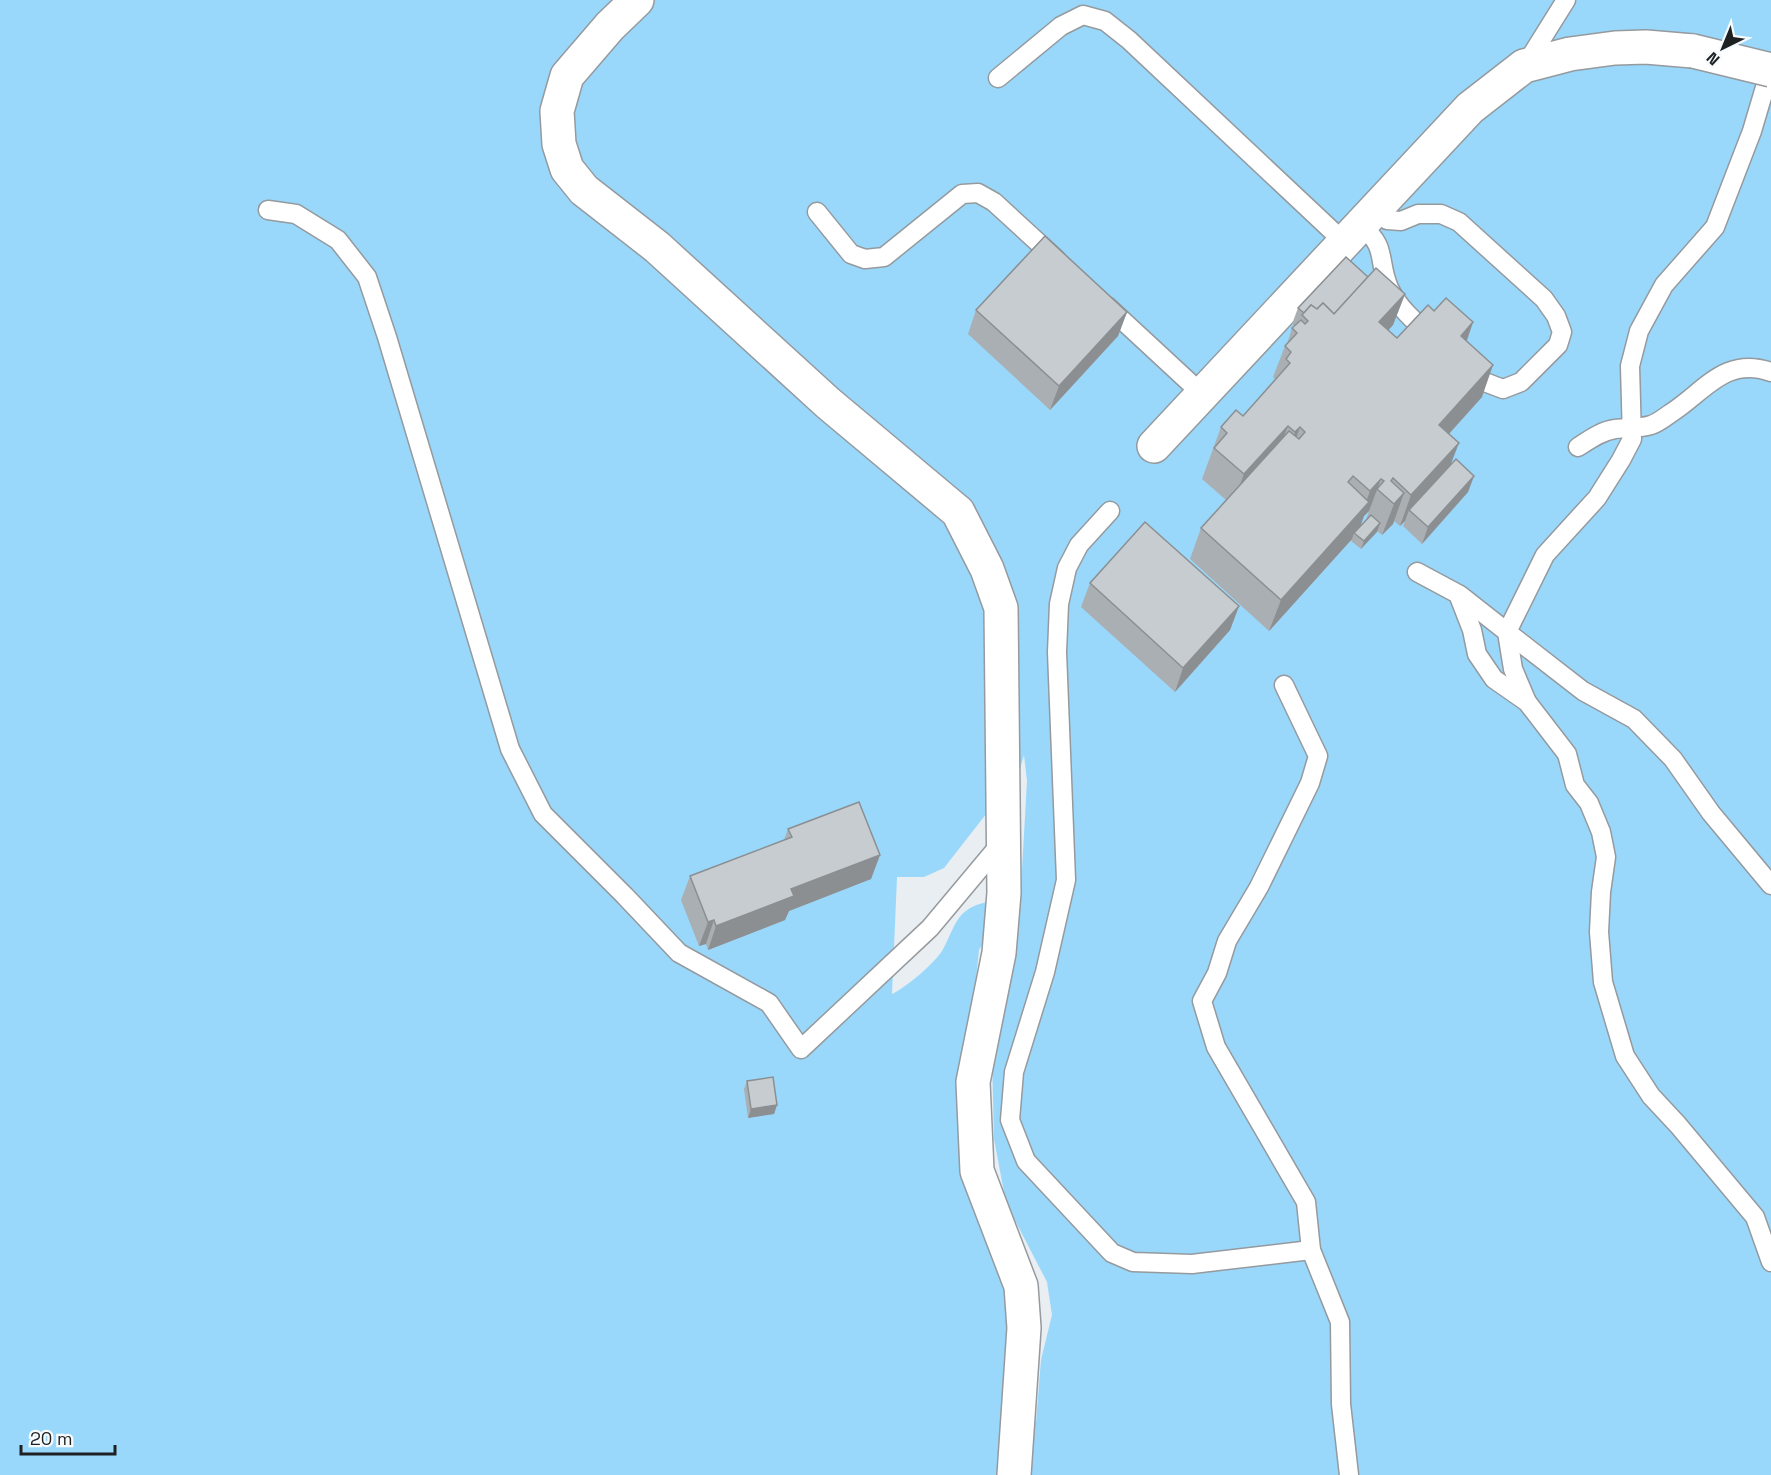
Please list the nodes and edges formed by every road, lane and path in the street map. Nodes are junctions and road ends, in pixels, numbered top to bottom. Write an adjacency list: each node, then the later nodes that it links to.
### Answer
1 (637, 0): 24 (street)
2 (1566, 0): 3 (lane)
3 (1524, 66): 4 (street, bridge); 8 (street)
4 (1771, 68): 15 (lane)
5 (998, 78): 8 (lane)
6 (268, 210): 24 (lane)
7 (817, 212): 9 (lane)
8 (1360, 225): 11 (lane); 12 (lane); 14 (street)
9 (1072, 274)
10 (1098, 298): 14 (lane)
11 (1430, 335)
12 (1456, 359)
13 (1771, 372): 15 (lane)
14 (1202, 394): 16 (street)
15 (1631, 429): 17 (lane); 21 (lane)
16 (1154, 446)
17 (1578, 447)
18 (1110, 511): 26 (lane)
19 (1417, 572): 20 (lane)
20 (1458, 594): 21 (lane); 23 (lane)
21 (1507, 632): 23 (lane); 25 (lane)
22 (1284, 685): 27 (lane)
23 (1527, 702): 28 (lane)
24 (1005, 838): 26 (street)
25 (1771, 885)
26 (992, 1102): 27 (lane); 29 (street)
27 (1311, 1250): 30 (lane)
28 (1771, 1262)
29 (1014, 1475)
30 (1349, 1475)

